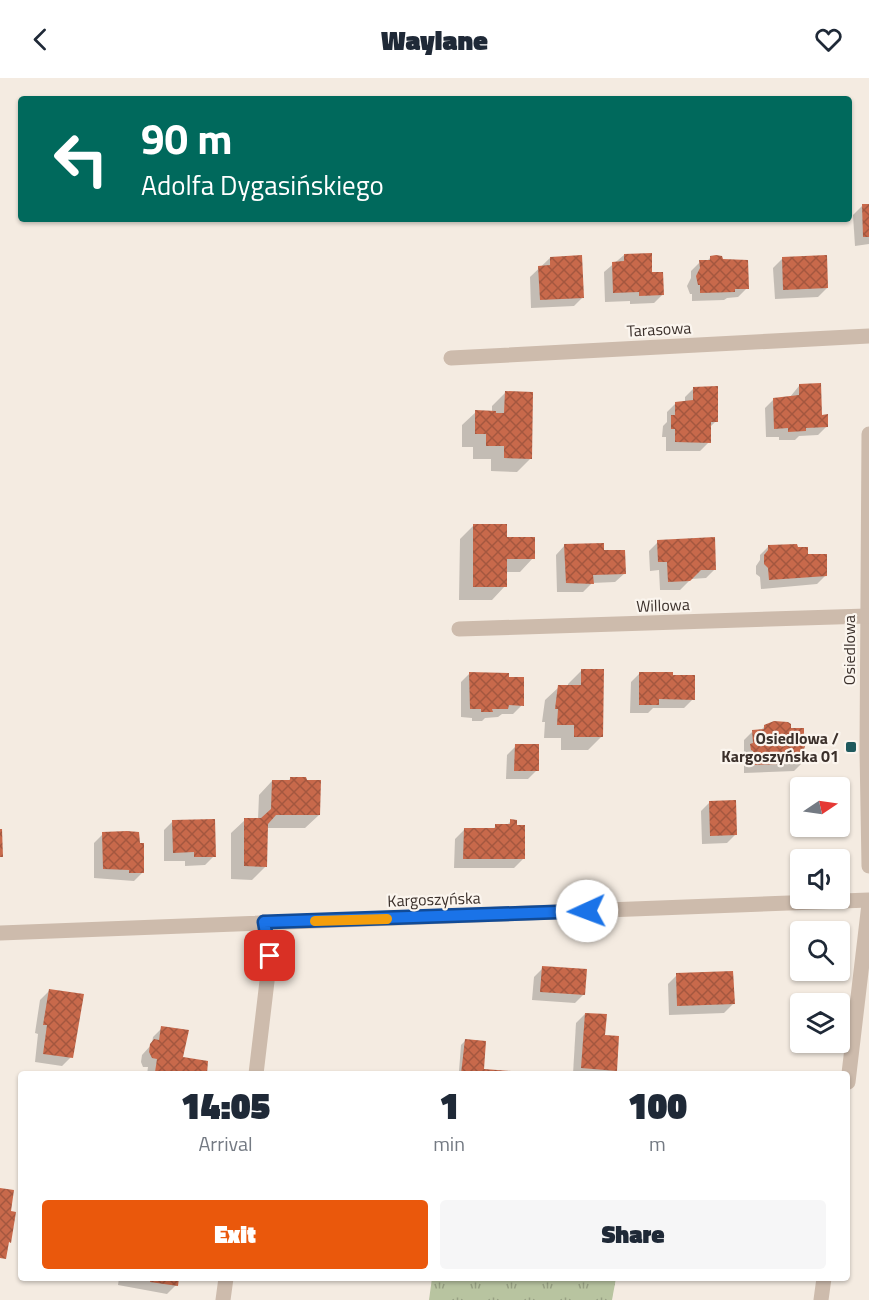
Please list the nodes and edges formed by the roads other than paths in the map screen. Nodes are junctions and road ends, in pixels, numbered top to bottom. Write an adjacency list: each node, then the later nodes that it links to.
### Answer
1 (869, 336): 2 (street, Tarasowa)
2 (451, 358)
3 (869, 434): 4 (street, Osiedlowa)
4 (868, 580): 5 (street, Osiedlowa)
5 (867, 616): 6 (street, Willowa); 7 (street, Osiedlowa)
6 (459, 629)
7 (869, 866)
8 (869, 902): 9 (street, Kargoszyńska); 12 (street)
9 (264, 922): 10 (street, Kargoszyńska); 11 (street)
10 (0, 933)
11 (256, 1071)
12 (849, 1071)
13 (226, 1281): 15 (street)
14 (824, 1281): 16 (street)
15 (223, 1300)
16 (821, 1300)

